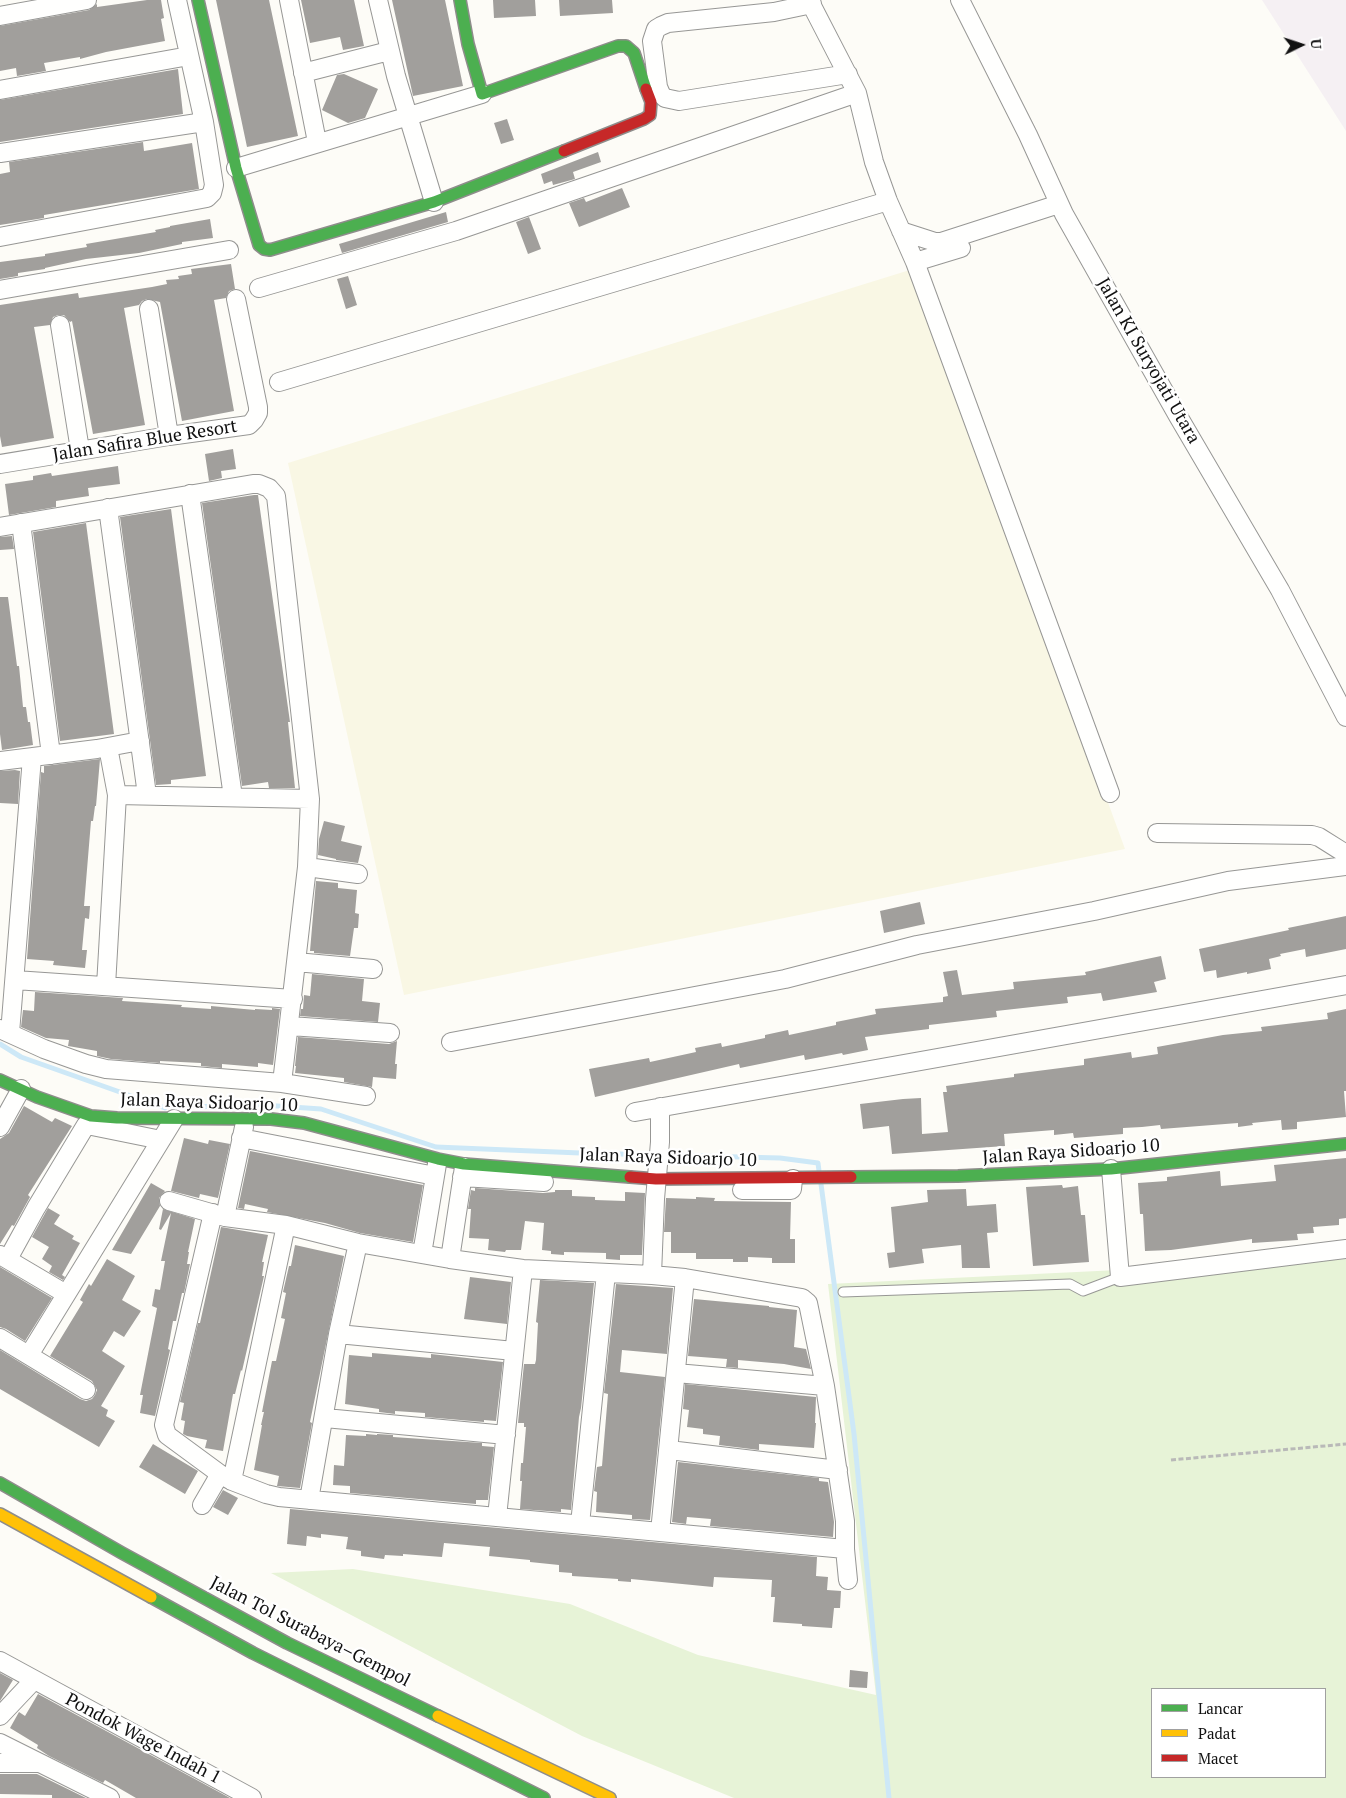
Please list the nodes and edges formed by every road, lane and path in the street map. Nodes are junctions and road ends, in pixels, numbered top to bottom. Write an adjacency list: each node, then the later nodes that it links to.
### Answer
1 (87, 0): 9 (street)
2 (177, 0): 12 (street)
3 (198, 0): 22 (main road)
4 (289, 0): 13 (street)
5 (378, 0): 11 (street)
6 (460, 0): 17 (main road)
7 (960, 0): 25 (street, Jalan KI Suryojati Utara)
8 (810, 2): 14 (street); 14 (street)
9 (38, 5): 10 (street)
10 (0, 16)
11 (389, 51): 13 (street); 18 (street)
12 (189, 56): 15 (street); 19 (street)
13 (303, 73): 20 (street)
14 (848, 74): 16 (street)
15 (0, 90)
16 (857, 93): 23 (street); 30 (street)
17 (482, 94): 18 (street); 24 (main road)
18 (408, 116): 20 (street); 24 (street)
19 (204, 122): 21 (street); 27 (street)
20 (317, 142): 22 (street)
21 (0, 153)
22 (236, 168): 24 (main road)
23 (888, 201): 26 (street); 35 (street)
24 (434, 202)
25 (1061, 209): 26 (street); 29 (street); 43 (street, Jalan KI Suryojati Utara)
26 (901, 230): 29 (street)
27 (0, 237)
28 (229, 250): 31 (street)
29 (915, 262): 49 (street)
30 (259, 288)
31 (0, 290)
32 (236, 299): 36 (street, Jalan Safira Blue Resort)
33 (149, 309): 36 (street)
34 (60, 325): 37 (street)
35 (279, 382)
36 (169, 436): 37 (street, Jalan Safira Blue Resort)
37 (80, 450): 38 (street, Jalan Safira Blue Resort)
38 (0, 464)
39 (190, 494): 40 (street); 52 (street); 53 (street)
40 (108, 508): 41 (street); 44 (street)
41 (21, 523): 42 (street); 46 (street)
42 (0, 526)
43 (1346, 717)
44 (140, 741): 45 (street); 51 (street)
45 (108, 747): 46 (street); 50 (street)
46 (51, 755): 47 (street)
47 (32, 757): 48 (street); 61 (street)
48 (0, 761)
49 (1110, 793)
50 (117, 795): 51 (street); 63 (street)
51 (147, 795): 52 (street)
52 (233, 797): 53 (street)
53 (310, 799): 57 (street)
54 (1157, 833): 55 (street)
55 (1346, 854)
56 (1346, 866): 68 (street)
57 (307, 867): 58 (street); 59 (street)
58 (358, 874)
59 (296, 962): 60 (street); 64 (street)
60 (373, 968)
61 (15, 980): 63 (street); 66 (street)
62 (1346, 985): 73 (street)
63 (106, 986): 64 (street)
64 (293, 998): 65 (street)
65 (290, 1026): 67 (street); 70 (street)
66 (5, 1031): 70 (street)
67 (390, 1033)
68 (450, 1042)
69 (0, 1080): 71 (main road, Jalan Raya Sidoarjo 10)
70 (282, 1083): 72 (street)
71 (12, 1093): 75 (main road, Jalan Raya Sidoarjo 10); 77 (street); 78 (street)
72 (366, 1096)
73 (660, 1107): 74 (street); 85 (street)
74 (635, 1112)
75 (174, 1119): 76 (main road, Jalan Raya Sidoarjo 10); 80 (street)
76 (245, 1119): 79 (street); 82 (main road, Jalan Raya Sidoarjo 10)
77 (86, 1125): 80 (street); 93 (street)
78 (0, 1126)
79 (241, 1138): 82 (street); 88 (street)
80 (161, 1140): 101 (street)
81 (1346, 1144): 83 (main road, Jalan Raya Sidoarjo 10)
82 (436, 1168): 84 (main road, Jalan Raya Sidoarjo 10); 92 (street)
83 (1111, 1169): 86 (main road, Jalan Raya Sidoarjo 10); 98 (street)
84 (463, 1170): 85 (street); 94 (street)
85 (656, 1179): 86 (street); 97 (street)
86 (796, 1179)
87 (169, 1201): 88 (street)
88 (219, 1215): 89 (street); 115 (street)
89 (286, 1225): 90 (street); 115 (street)
90 (358, 1243): 92 (street); 102 (street)
91 (1346, 1249): 98 (street)
92 (422, 1254): 94 (street)
93 (4, 1257): 101 (street)
94 (450, 1259): 95 (street)
95 (523, 1269): 96 (street); 104 (street)
96 (606, 1273): 97 (street); 121 (street)
97 (652, 1275): 99 (street)
98 (1120, 1277): 100 (lane)
99 (685, 1278): 106 (street); 107 (street)
100 (843, 1292)
101 (66, 1294): 105 (street)
102 (338, 1334): 104 (street); 109 (street)
103 (0, 1338): 105 (street)
104 (514, 1351): 110 (street)
105 (29, 1355): 108 (street)
106 (676, 1373): 107 (street); 112 (street)
107 (825, 1386): 114 (street)
108 (86, 1390)
109 (324, 1418): 110 (street); 117 (street)
110 (506, 1435): 120 (street)
111 (1346, 1444): 113 (path)
112 (669, 1450): 114 (street); 122 (street)
113 (1171, 1460)
114 (838, 1470): 123 (street)
115 (226, 1478): 117 (street); 118 (street)
116 (0, 1483): 134 (main road, Jalan Tol Surabaya–Gempol)
117 (309, 1500): 120 (street)
118 (202, 1505)
119 (0, 1514): 133 (main road)
120 (497, 1517): 121 (street)
121 (580, 1524): 122 (street)
122 (660, 1532): 123 (street)
123 (845, 1549): 124 (street)
124 (848, 1580)
125 (0, 1662): 126 (street, Pondok Wage Indah 1)
126 (34, 1680): 127 (street); 132 (street, Pondok Wage Indah 1)
127 (0, 1716)
128 (0, 1743): 130 (street)
129 (0, 1763): 130 (street)
130 (42, 1764): 131 (street)
131 (110, 1798)
132 (252, 1798)
133 (544, 1798)
134 (610, 1798)

